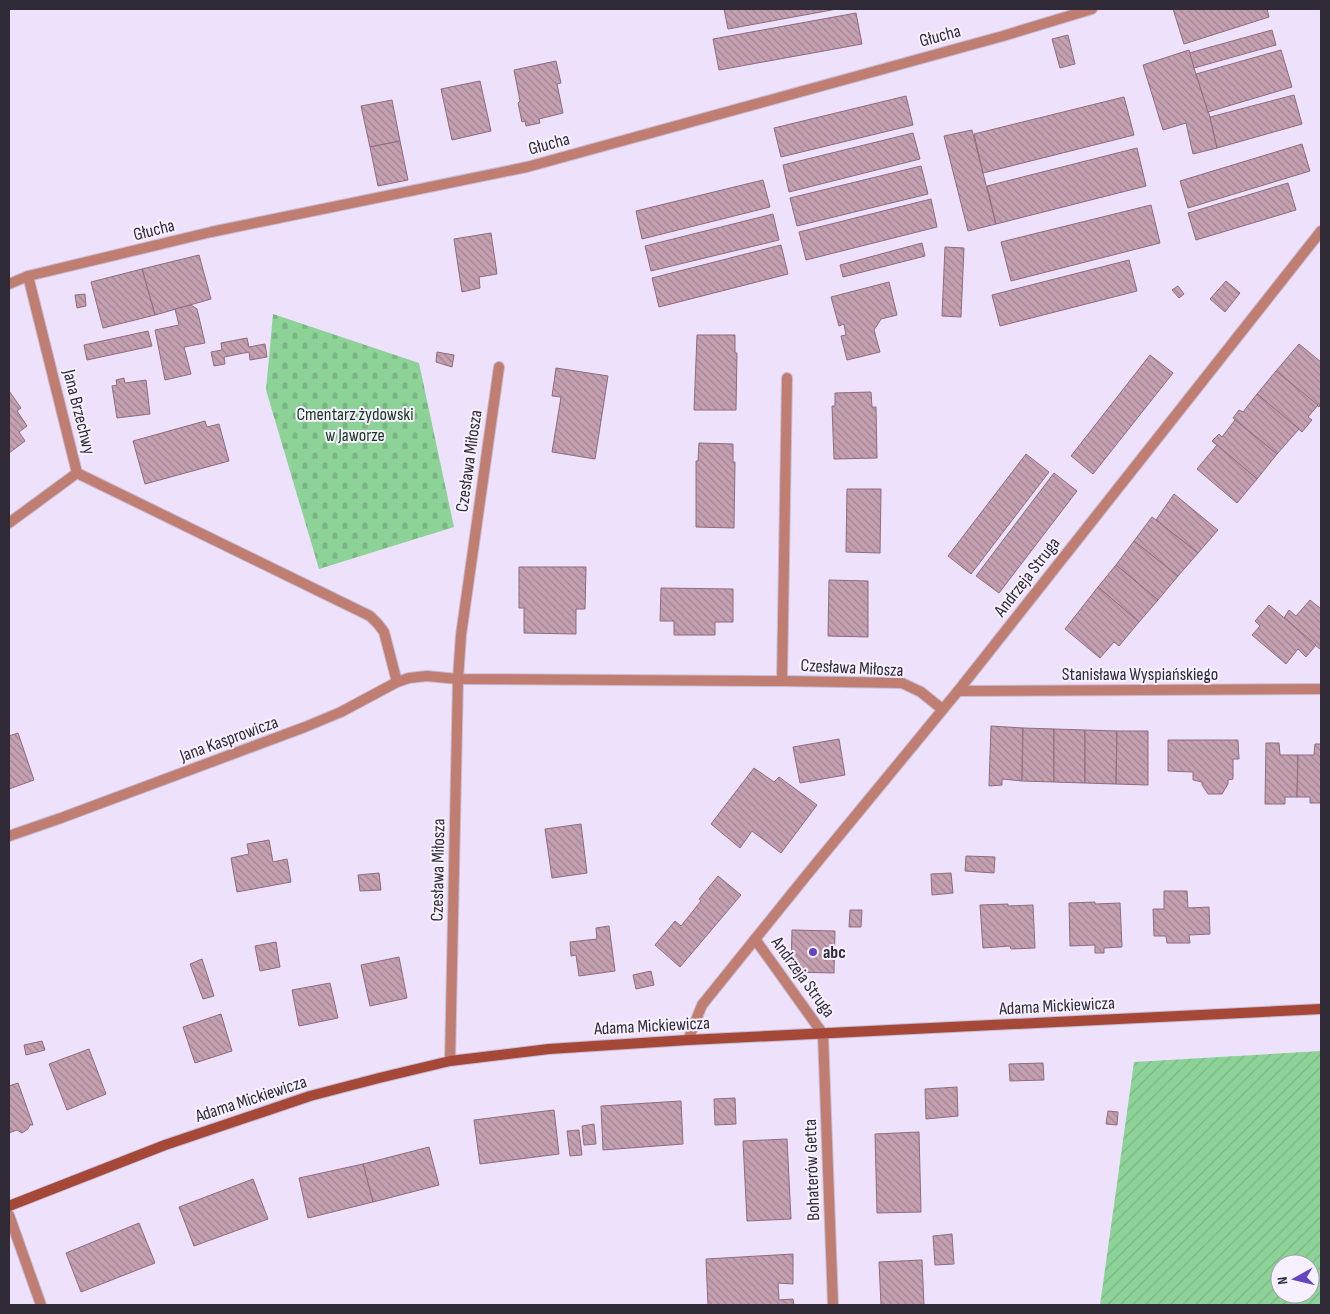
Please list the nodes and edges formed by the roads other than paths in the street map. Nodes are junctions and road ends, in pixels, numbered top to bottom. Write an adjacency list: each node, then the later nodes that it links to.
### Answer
1 (1092, 9): 3 (street, Głucha)
2 (1321, 231): 13 (street, Andrzeja Struga)
3 (28, 276): 4 (street, Głucha); 7 (street, Jana Brzechwy)
4 (9, 284)
5 (499, 368): 9 (street, Czesława Miłosza)
6 (787, 378): 10 (street, Czesława Miłosza)
7 (77, 473): 8 (street, Jana Brzechwy); 11 (street)
8 (9, 524)
9 (458, 679): 10 (street, Czesława Miłosza); 11 (street, Jana Kasprowicza); 20 (street, Czesława Miłosza)
10 (782, 681): 14 (street, Czesława Miłosza)
11 (398, 682): 15 (street, Jana Kasprowicza)
12 (1321, 689): 13 (street, Stanisława Wyspiańskiego)
13 (958, 690): 14 (street, Andrzeja Struga)
14 (942, 709): 16 (street, Andrzeja Struga)
15 (9, 836)
16 (755, 939): 18 (street, Andrzeja Struga); 19 (street, Andrzeja Struga)
17 (1321, 1009): 18 (main road, Adama Mickiewicza)
18 (823, 1034): 19 (main road, Adama Mickiewicza); 24 (street, Bohaterów Getta)
19 (688, 1040): 20 (main road, Adama Mickiewicza)
20 (450, 1062): 21 (main road, Adama Mickiewicza)
21 (9, 1206)
22 (9, 1215): 23 (street)
23 (41, 1305)
24 (833, 1305)

